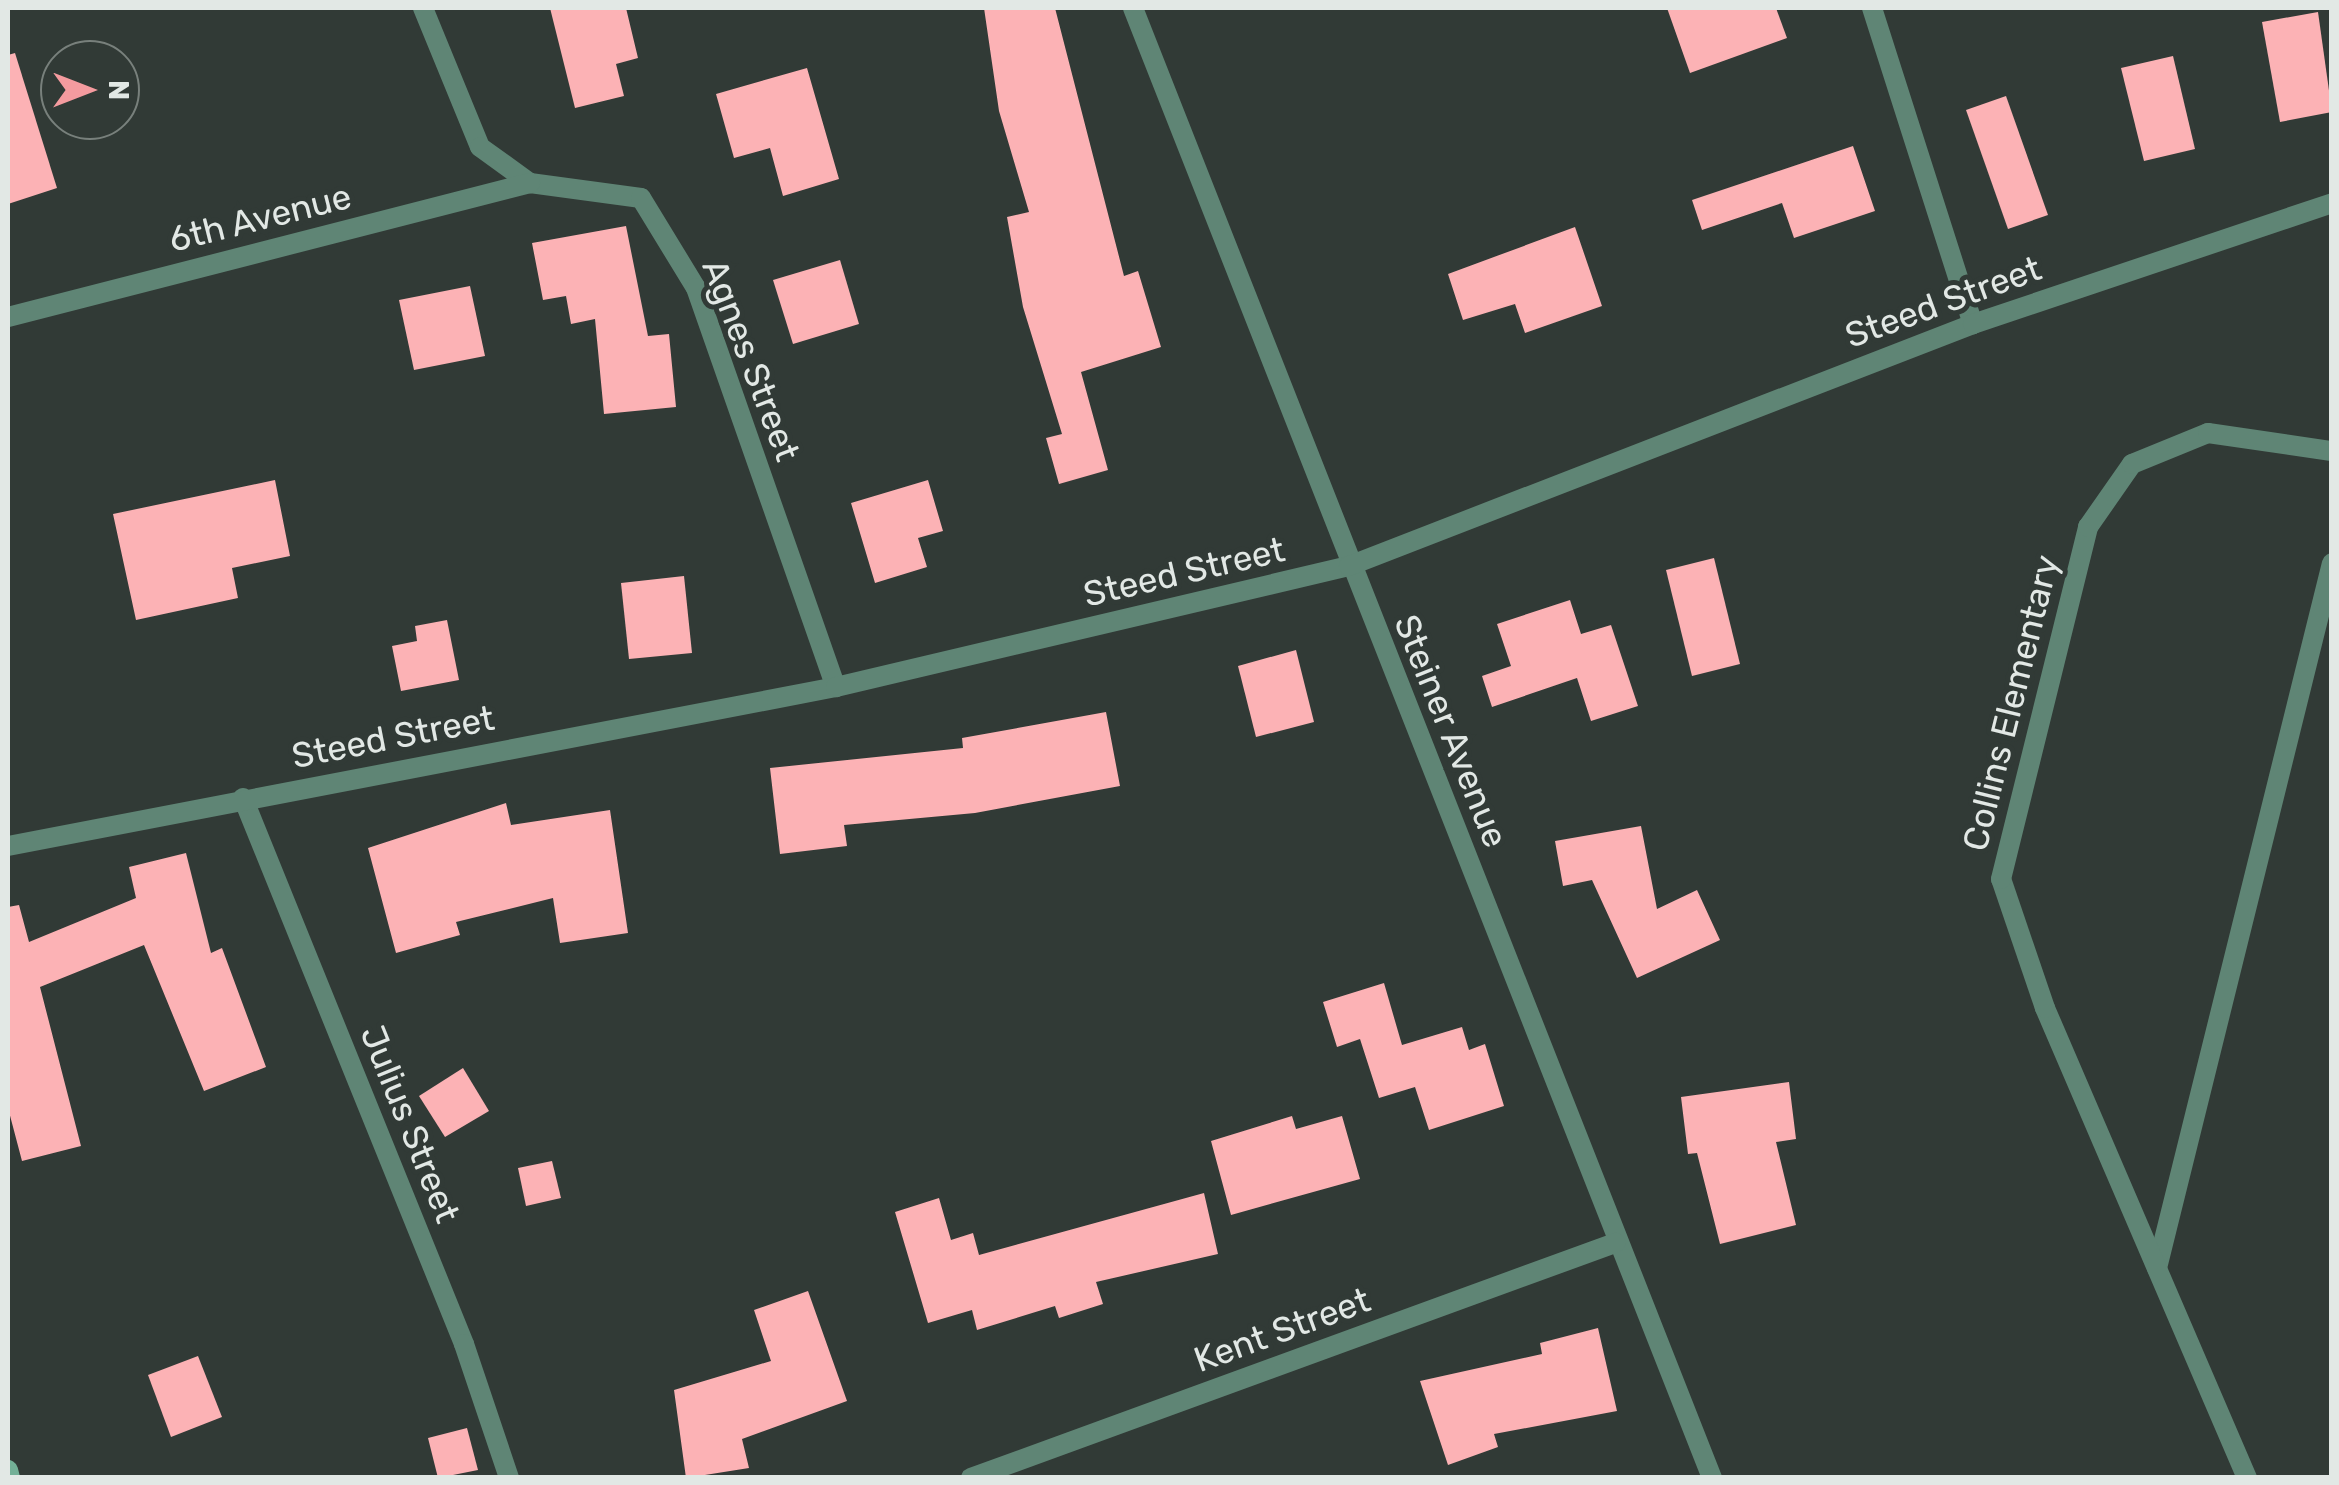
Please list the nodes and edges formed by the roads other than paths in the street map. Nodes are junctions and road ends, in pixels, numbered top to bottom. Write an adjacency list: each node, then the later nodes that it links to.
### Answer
1 (422, 8): 4 (street, Agnes Street)
2 (1133, 8): 10 (street, Steiner Avenue)
3 (1872, 8): 7 (street)
4 (530, 182): 6 (street, 6th Avenue); 11 (street, Agnes Street)
5 (2332, 203): 7 (street, Steed Street)
6 (8, 317)
7 (1972, 324): 10 (street, Steed Street)
8 (2332, 451): 15 (street, Collins Elementary)
9 (2332, 563): 15 (street)
10 (1349, 566): 11 (street, Steed Street); 14 (street, Steiner Avenue)
11 (836, 687): 12 (street, Steed Street)
12 (243, 798): 13 (street, Steed Street); 18 (street, Julius Street)
13 (8, 846)
14 (1615, 1243): 19 (street, Kent Street); 20 (street, Steiner Avenue)
15 (2157, 1268): 21 (street, Collins Elementary)
16 (8, 1470): 17 (main road)
17 (10, 1478)
18 (510, 1478)
19 (970, 1478)
20 (1712, 1478)
21 (2247, 1478)

